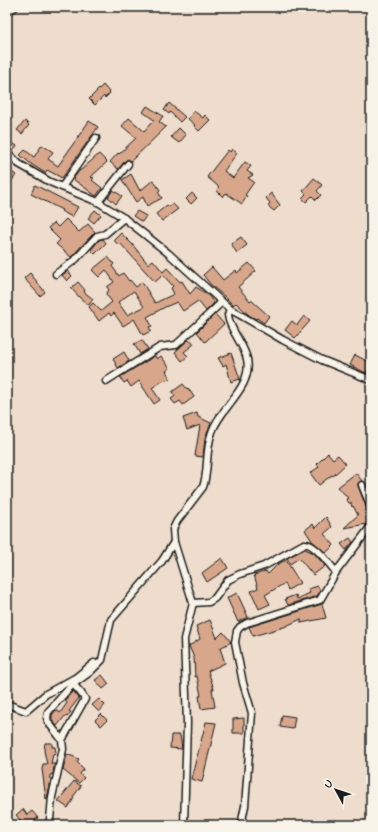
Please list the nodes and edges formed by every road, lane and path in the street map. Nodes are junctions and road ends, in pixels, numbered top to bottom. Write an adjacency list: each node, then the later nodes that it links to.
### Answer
1 (14, 7): 2 (street)
2 (7, 13)
3 (96, 138): 6 (street)
4 (7, 152): 6 (street)
5 (128, 164): 7 (street)
6 (62, 188): 7 (street)
7 (98, 202): 8 (street)
8 (124, 218): 9 (street); 10 (street)
9 (56, 274)
10 (222, 302): 11 (street); 13 (street)
11 (230, 308): 12 (street); 17 (street)
12 (371, 380)
13 (106, 381)
14 (362, 484): 15 (street)
15 (371, 507)
16 (371, 526): 18 (street)
17 (174, 542): 19 (street); 20 (street)
18 (336, 572): 19 (street); 26 (street)
19 (192, 603): 25 (street)
20 (103, 656): 21 (street); 22 (street)
21 (73, 684): 23 (street); 23 (street)
22 (7, 704)
23 (62, 740): 24 (street)
24 (48, 825)
25 (184, 825)
26 (241, 825)

